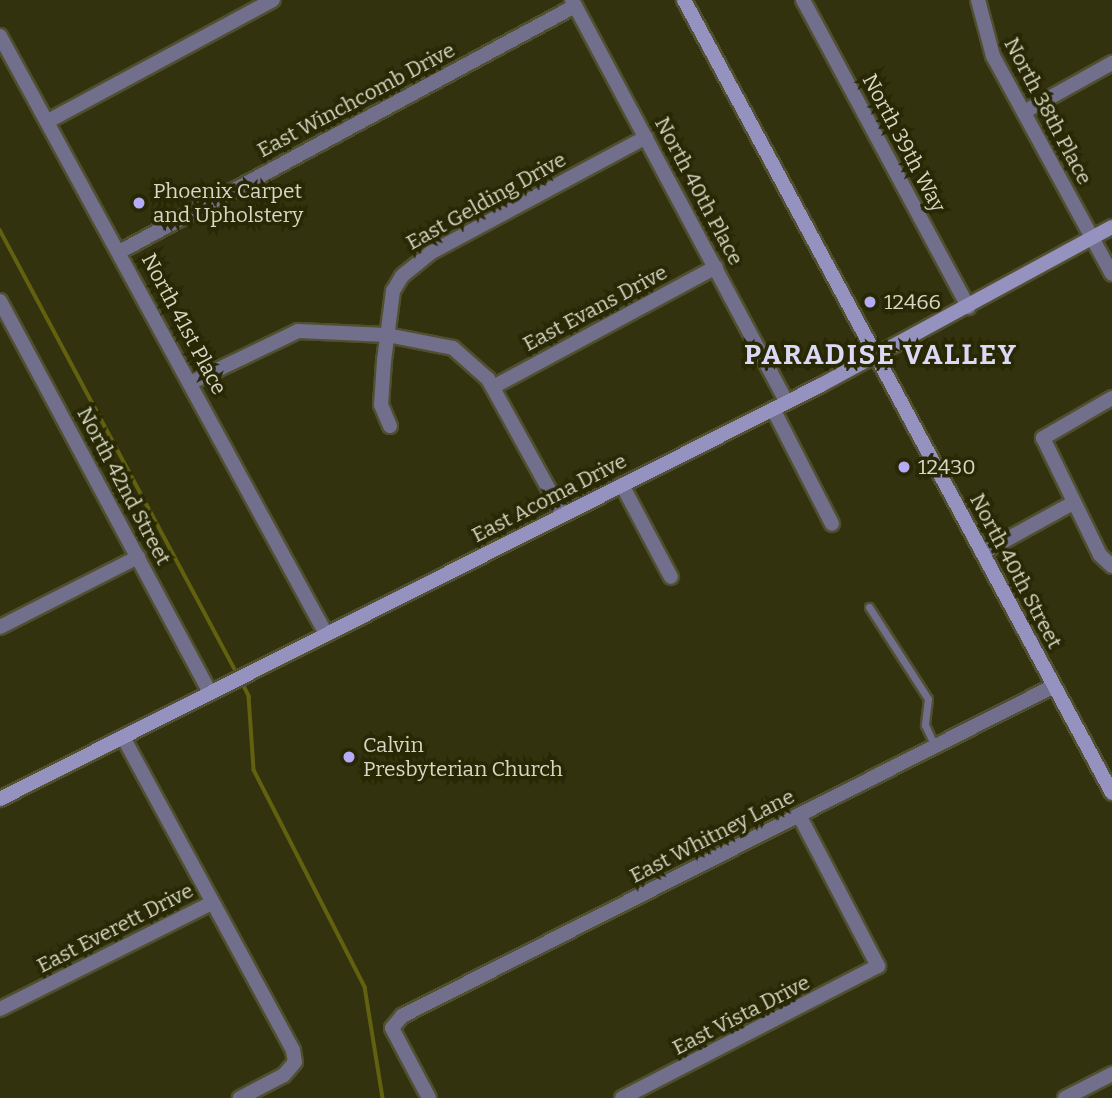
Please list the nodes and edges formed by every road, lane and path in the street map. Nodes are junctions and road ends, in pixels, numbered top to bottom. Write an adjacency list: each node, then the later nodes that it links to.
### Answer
1 (274, 0): 9 (street)
2 (684, 0): 19 (street, North 40th Street)
3 (803, 0): 17 (street, North 39th Way)
4 (978, 0): 8 (street, North 38th Place)
5 (574, 3): 10 (street, North 40th Place); 13 (street, East Winchcomb Drive)
6 (0, 36): 9 (street, North 41st Place)
7 (1112, 63): 8 (street)
8 (1024, 112): 12 (street, North 38th Place)
9 (50, 120): 13 (street, North 41st Place)
10 (646, 136): 14 (street, North 40th Place); 18 (street, East Gelding Drive)
11 (1112, 227): 12 (street, East Acoma Drive)
12 (1092, 238): 15 (street, North 38th Place); 17 (street, East Acoma Drive)
13 (121, 251): 20 (street, North 41st Place)
14 (716, 267): 21 (street, East Evans Drive); 23 (street, North 40th Place)
15 (1112, 274)
16 (0, 301): 31 (street, North 42nd Street)
17 (968, 307): 19 (street, East Acoma Drive)
18 (387, 335): 20 (street); 21 (street); 25 (street, East Gelding Drive)
19 (876, 356): 23 (street, East Acoma Drive); 30 (street, North 40th Street)
20 (191, 382): 36 (street, North 41st Place)
21 (493, 387): 28 (street)
22 (1112, 398): 27 (street)
23 (787, 402): 24 (street, East Acoma Drive)
24 (773, 409): 26 (street, East Acoma Drive); 29 (street)
25 (390, 426)
26 (622, 485): 28 (street, East Acoma Drive); 33 (street)
27 (1073, 503): 30 (street); 32 (street)
28 (563, 515): 36 (street, East Acoma Drive)
29 (832, 524)
30 (982, 553): 37 (street, North 40th Street)
31 (138, 557): 35 (street); 38 (street, North 42nd Street)
32 (1111, 566)
33 (670, 577)
34 (869, 607): 40 (lane)
35 (2, 621)
36 (326, 634): 38 (street, East Acoma Drive)
37 (1054, 686): 40 (street, East Whitney Lane); 41 (street, North 40th Street)
38 (215, 690): 39 (street, East Acoma Drive)
39 (123, 737): 42 (street, East Acoma Drive); 44 (street)
40 (936, 748): 43 (street, East Whitney Lane)
41 (1112, 793)
42 (0, 799)
43 (799, 815): 48 (street, East Whitney Lane); 49 (street, East Vista Drive)
44 (212, 903): 45 (street, East Everett Drive); 47 (street)
45 (0, 1009)
46 (1112, 1074): 50 (street)
47 (240, 1098)
48 (429, 1098)
49 (622, 1098)
50 (1065, 1098)

